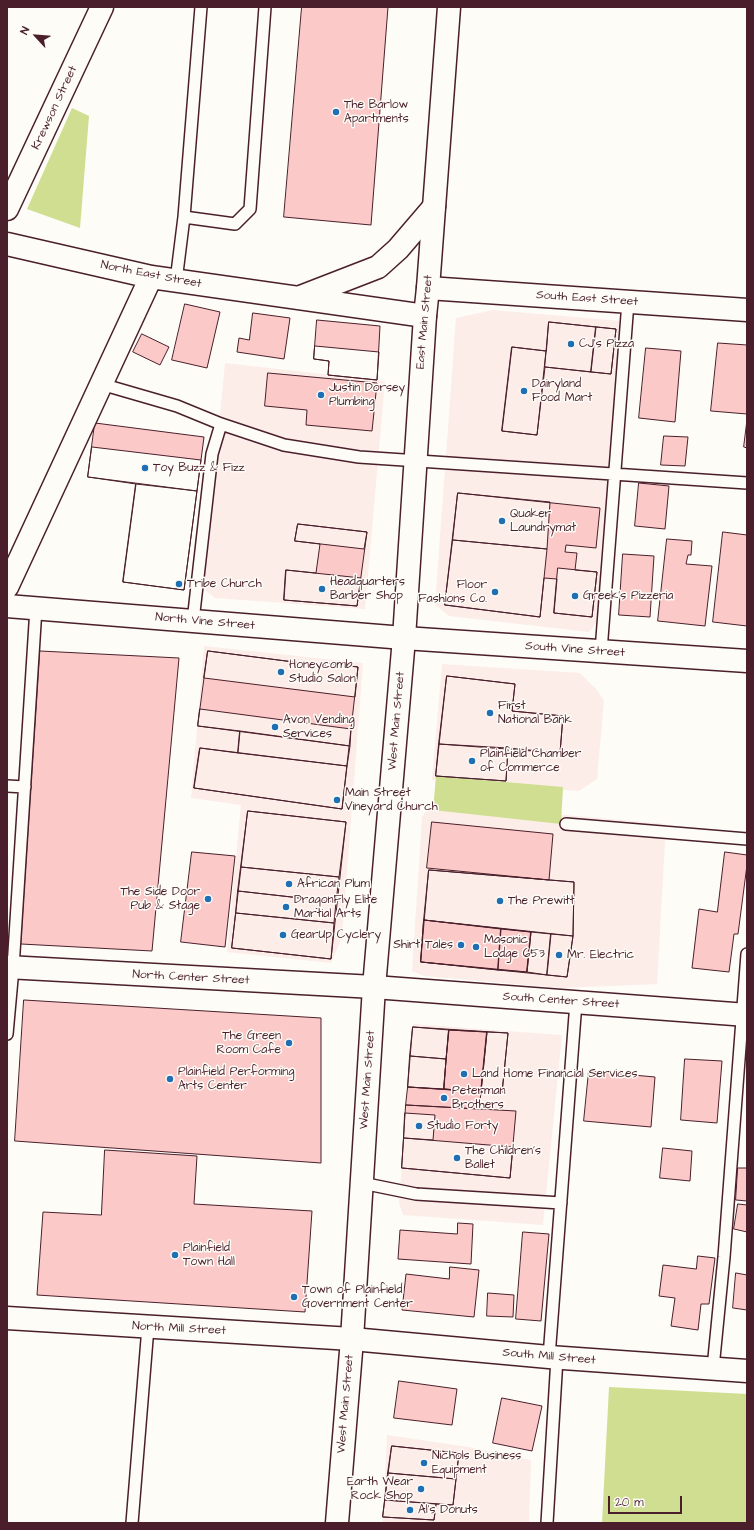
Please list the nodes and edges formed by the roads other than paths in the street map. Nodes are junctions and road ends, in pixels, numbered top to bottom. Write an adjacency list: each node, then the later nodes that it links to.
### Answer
1 (102, 7): 6 (street, Krewson Street)
2 (201, 7): 7 (lane)
3 (264, 7): 7 (lane)
4 (449, 7): 5 (street, East Main Street)
5 (434, 208): 11 (street, East Main Street); 12 (street, North East Street)
6 (7, 209)
7 (184, 217): 10 (lane)
8 (7, 244): 9 (street, North East Street)
9 (151, 278): 10 (street, North East Street); 16 (street)
10 (176, 281): 12 (street, North East Street)
11 (428, 288): 13 (street, South East Street); 15 (street, East Main Street)
12 (297, 298): 15 (street, North East Street)
13 (628, 302): 14 (street, South East Street); 19 (lane)
14 (747, 310)
15 (425, 316): 18 (street, East Main Street)
16 (102, 384): 17 (lane); 21 (street)
17 (221, 424): 18 (lane); 24 (lane)
18 (415, 461): 19 (lane); 25 (street, East Main Street)
19 (615, 474): 20 (lane); 26 (lane)
20 (747, 483)
21 (7, 587)
22 (7, 606): 23 (street, North Vine Street)
23 (36, 608): 24 (street, North Vine Street); 29 (lane)
24 (193, 621): 25 (street, North Vine Street)
25 (404, 638): 26 (street, South Vine Street); 34 (street, West Main Street)
26 (601, 651): 27 (street, South Vine Street)
27 (747, 661)
28 (7, 786): 29 (lane)
29 (24, 787): 33 (lane)
30 (566, 824): 31 (lane)
31 (747, 839)
32 (747, 954): 36 (lane)
33 (10, 968): 34 (street, North Center Street); 37 (lane)
34 (374, 987): 35 (street, South Center Street); 38 (street, West Main Street)
35 (576, 1002): 36 (street, South Center Street); 39 (lane)
36 (744, 1014): 44 (lane)
37 (7, 1034)
38 (362, 1183): 39 (lane); 42 (street, West Main Street)
39 (560, 1203): 43 (lane)
40 (7, 1318): 41 (street, North Mill Street)
41 (148, 1327): 42 (street, North Mill Street); 46 (lane)
42 (352, 1339): 43 (street, South Mill Street); 47 (street, West Main Street)
43 (553, 1358): 44 (street, South Mill Street); 48 (lane)
44 (713, 1368): 45 (street, South Mill Street)
45 (747, 1371)
46 (132, 1523)
47 (339, 1523)
48 (547, 1523)

